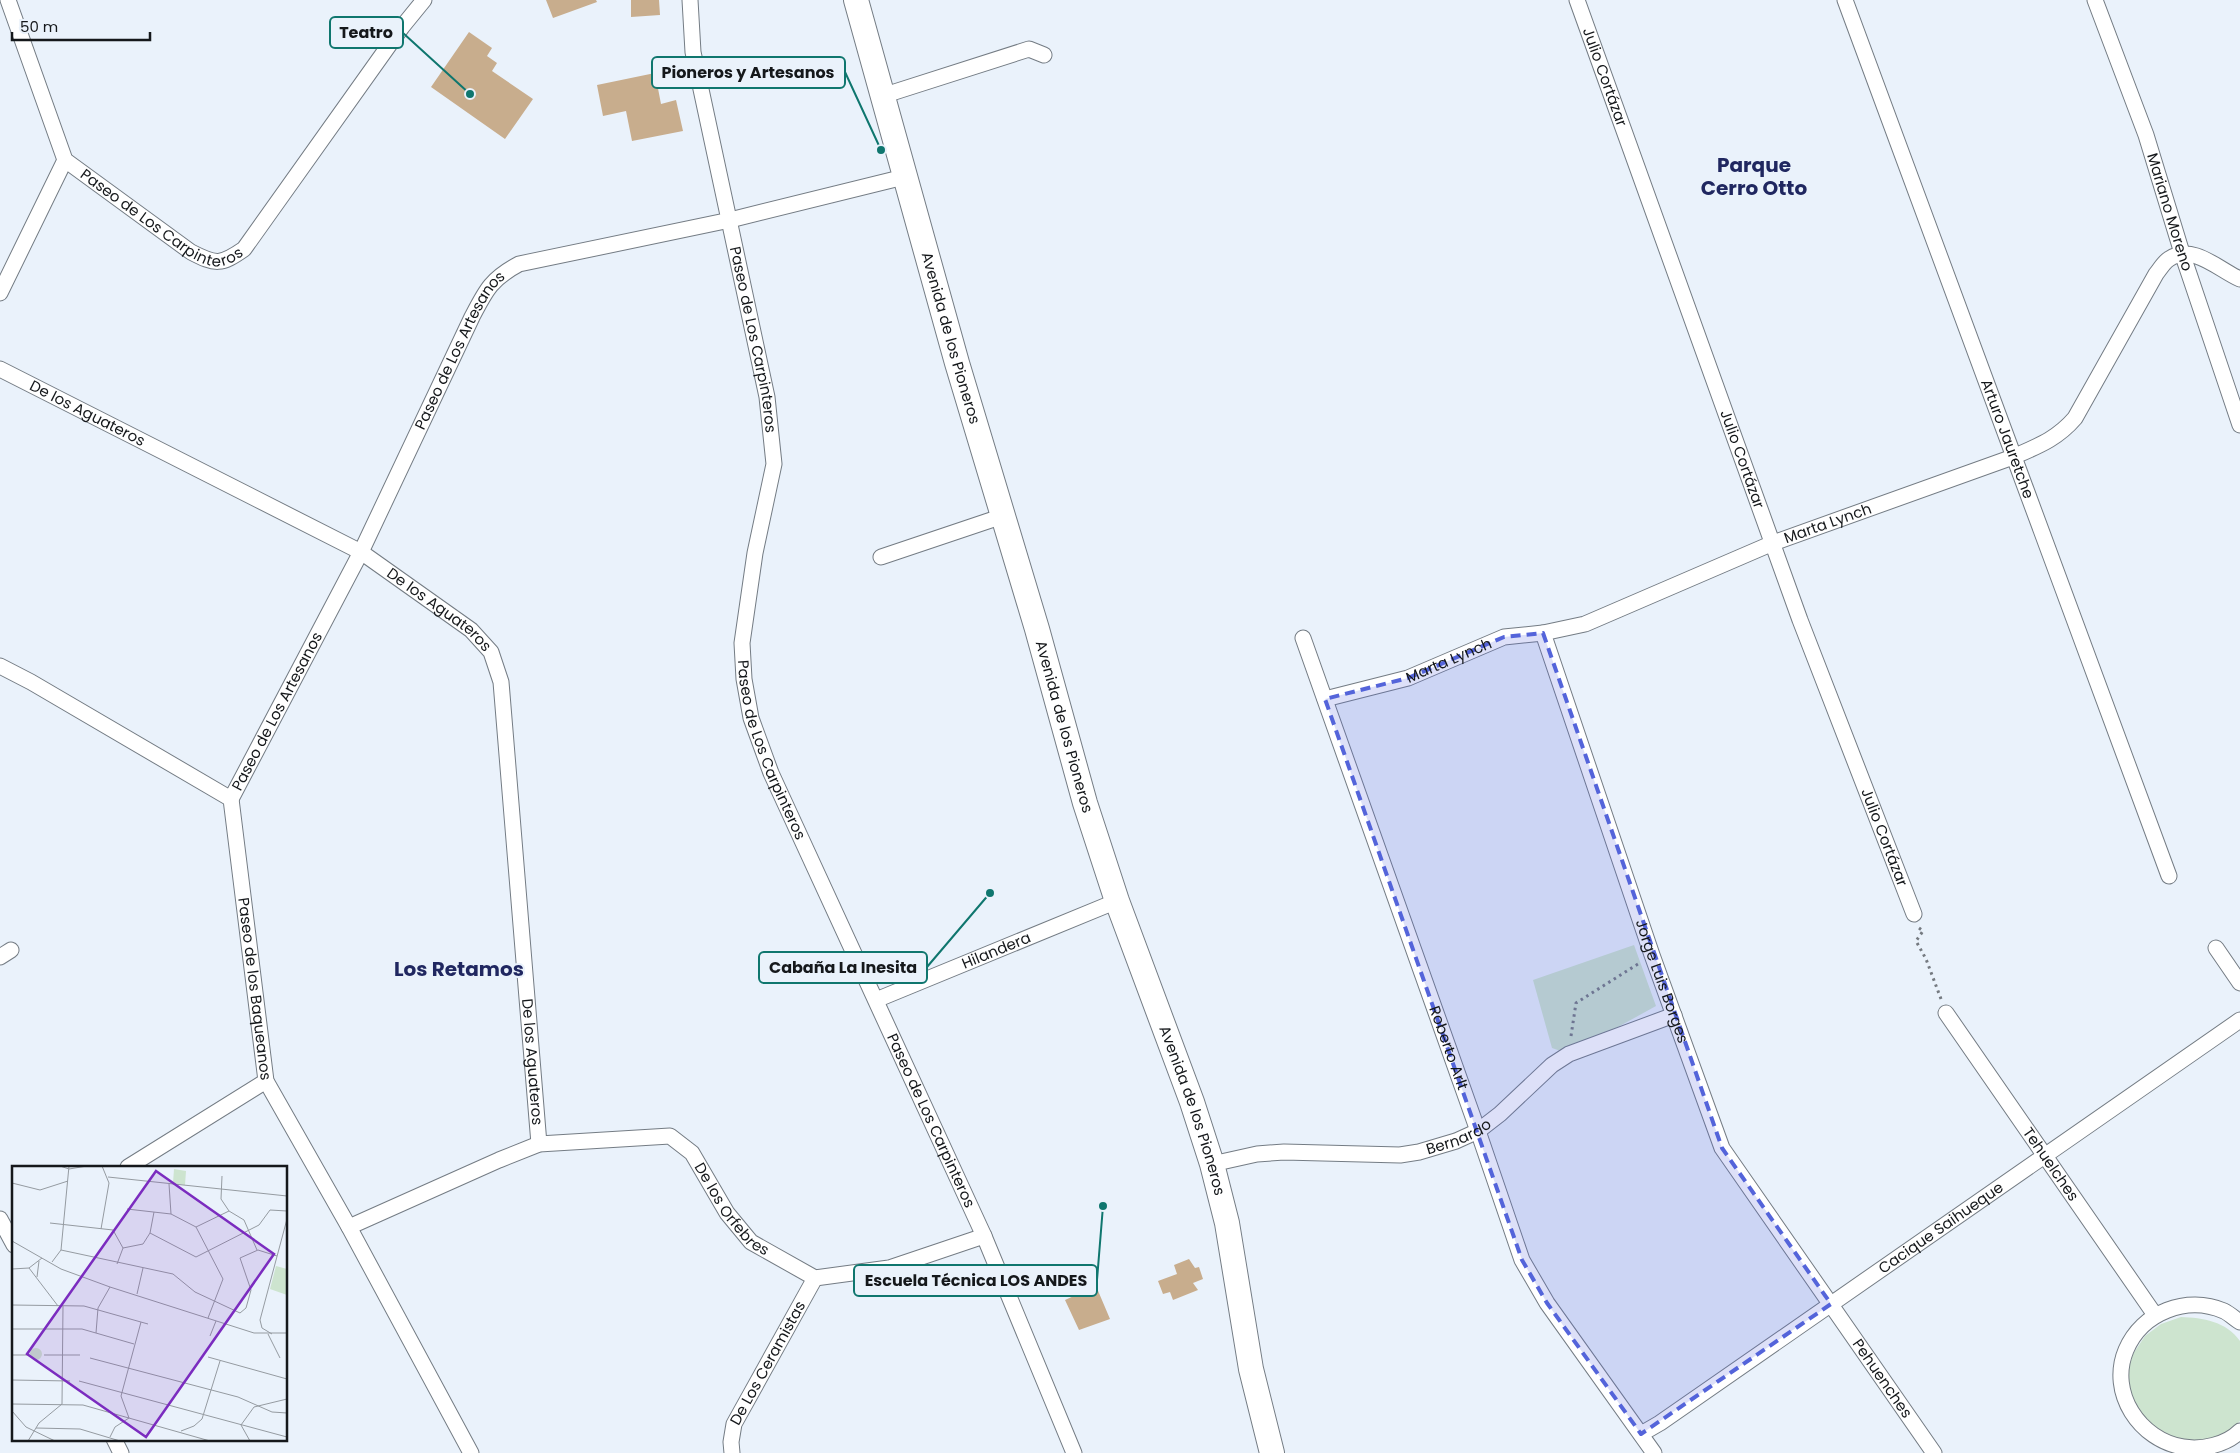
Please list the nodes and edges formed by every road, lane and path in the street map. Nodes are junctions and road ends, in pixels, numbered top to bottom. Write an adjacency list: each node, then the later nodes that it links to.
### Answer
1 (8, 0): 10 (street, Paseo de Los Carpinteros)
2 (424, 0): 10 (street, Paseo de Los Carpinteros)
3 (690, 0): 12 (street, Paseo de Los Carpinteros)
4 (856, 0): 9 (main road, Avenida de los Pioneros)
5 (1577, 0): 20 (street, Julio Cortázar)
6 (1845, 0): 18 (street, Arturo Jauretche)
7 (2095, 0): 13 (street, Mariano Moreno)
8 (1044, 55): 9 (street)
9 (882, 96): 11 (main road, Avenida de los Pioneros)
10 (65, 160): 15 (street)
11 (904, 177): 12 (street, Paseo de Los Artesanos); 19 (main road, Avenida de los Pioneros)
12 (730, 220): 21 (street, Paseo de Los Artesanos); 34 (street, Paseo de Los Carpinteros)
13 (2182, 253): 14 (street); 17 (street, Mariano Moreno); 18 (street, Marta Lynch)
14 (2240, 279)
15 (0, 293)
16 (0, 369): 21 (street, De los Aguateros)
17 (2240, 425)
18 (2013, 457): 20 (street, Marta Lynch); 28 (street, Arturo Jauretche)
19 (1003, 516): 22 (street); 29 (main road, Avenida de los Pioneros)
20 (1773, 543): 23 (street, Marta Lynch); 30 (street, Julio Cortázar)
21 (361, 552): 27 (street, Paseo de Los Artesanos); 41 (street, De los Aguateros)
22 (881, 557)
23 (1542, 633): 26 (street, Marta Lynch); 32 (street, Jorge Luis Borges)
24 (1303, 638): 26 (street, Roberto Arlt)
25 (0, 666): 27 (street)
26 (1325, 699): 40 (street, Roberto Arlt)
27 (232, 799): 39 (street, Paseo de los Baqueanos)
28 (2169, 876)
29 (1117, 901): 34 (street, Hilandera); 43 (main road, Avenida de los Pioneros)
30 (1914, 914): 35 (path)
31 (2216, 948): 33 (street)
32 (1652, 955): 36 (street, Jorge Luis Borges); 38 (path)
33 (2240, 983)
34 (876, 1000): 47 (street, Paseo de Los Carpinteros)
35 (1946, 1013): 42 (street, Tehuelches)
36 (1674, 1015): 38 (street, Bernardo); 50 (street, Jorge Luis Borges)
37 (2240, 1020): 42 (street, Cacique Saihueque)
38 (1569, 1054): 40 (street, Bernardo)
39 (266, 1081): 44 (street); 46 (street, Paseo de los Baqueanos)
40 (1478, 1131): 43 (street, Bernardo); 53 (street, Roberto Arlt)
41 (539, 1144): 46 (street, De los Orfebres); 49 (street, De los Orfebres)
42 (2044, 1155): 50 (street, Cacique Saihueque); 51 (street, Tehuelches)
43 (1212, 1164): 60 (main road, Avenida de los Pioneros)
44 (130, 1166)
45 (0, 1219): 48 (street)
46 (349, 1227): 57 (street, Paseo de los Baqueanos)
47 (984, 1236): 49 (street); 59 (street, Paseo de Los Carpinteros)
48 (12, 1241)
49 (815, 1278): 58 (street, De Los Ceramistas)
50 (1831, 1304): 53 (street, Cacique Saihueque); 62 (street, Pehuenches)
51 (2155, 1315): 52 (street); 54 (street)
52 (2240, 1322)
53 (1642, 1434): 61 (street, Roberto Arlt)
54 (2239, 1435)
55 (114, 1440): 56 (street)
56 (121, 1453)
57 (471, 1453)
58 (732, 1453)
59 (1074, 1453)
60 (1272, 1453)
61 (1654, 1453)
62 (1934, 1453)

